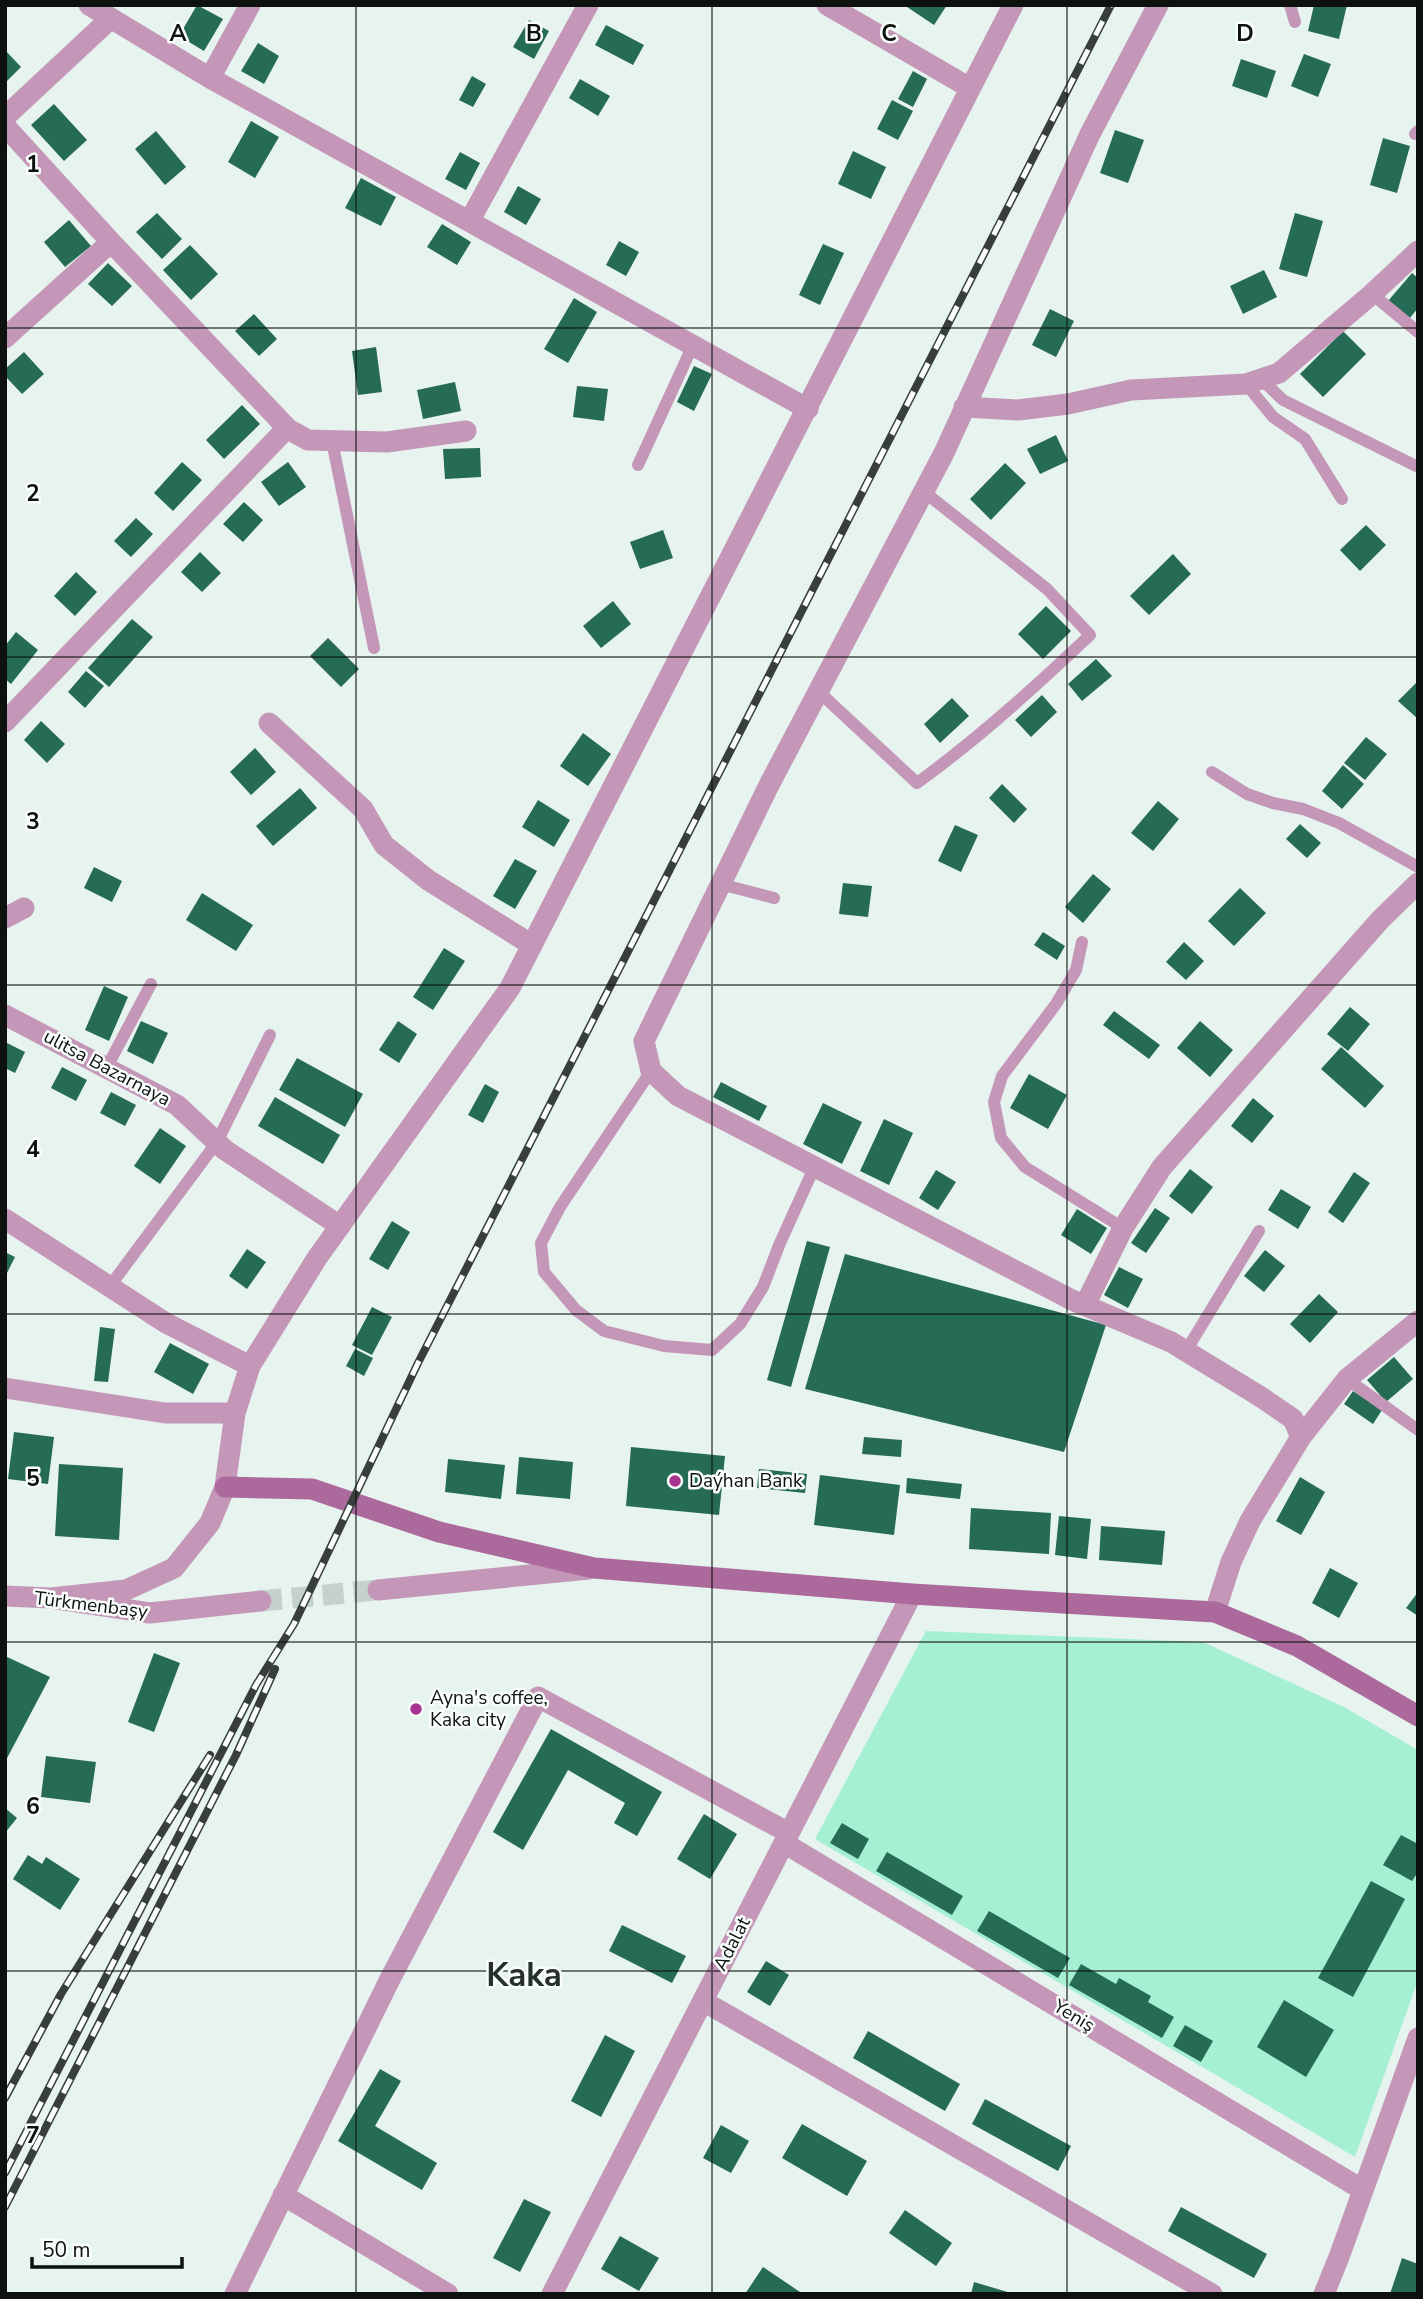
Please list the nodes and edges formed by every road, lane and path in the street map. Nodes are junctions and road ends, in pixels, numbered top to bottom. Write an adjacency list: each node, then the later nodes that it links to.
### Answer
1 (89, 5): 8 (street)
2 (250, 5): 10 (street)
3 (588, 5): 14 (street)
4 (827, 5): 11 (street)
5 (1013, 5): 11 (street)
6 (1158, 5): 22 (street)
7 (1290, 5): 9 (lane)
8 (110, 19): 10 (street); 12 (street)
9 (1296, 22)
10 (210, 78): 14 (street)
11 (970, 88): 23 (street)
12 (5, 117)
13 (5, 126): 15 (street)
14 (470, 220): 20 (street)
15 (111, 242): 19 (street); 24 (street)
16 (1418, 251): 17 (street)
17 (1372, 294): 18 (lane); 21 (street)
18 (1418, 332)
19 (5, 338)
20 (693, 345): 23 (street); 27 (lane)
21 (1253, 382): 22 (street); 28 (lane); 30 (lane)
22 (964, 407): 29 (street)
23 (808, 409): 41 (street)
24 (288, 428): 26 (street); 33 (street)
25 (466, 432): 26 (street)
26 (332, 441): 31 (lane)
27 (638, 465)
28 (1416, 466)
29 (923, 491): 32 (street); 32 (lane)
30 (1342, 499)
31 (374, 648)
32 (818, 691): 38 (street)
33 (5, 722)
34 (269, 723): 41 (street)
35 (1212, 772): 36 (lane)
36 (1418, 867)
37 (1418, 883): 51 (street)
38 (720, 884): 39 (lane); 46 (street)
39 (774, 898)
40 (1082, 942): 51 (lane)
41 (532, 945): 50 (street)
42 (151, 984): 45 (lane)
43 (5, 1015): 45 (street, ulitsa Bazarnaya)
44 (270, 1035): 47 (lane)
45 (107, 1067): 47 (street, ulitsa Bazarnaya)
46 (651, 1071): 48 (street); 48 (lane)
47 (217, 1142): 50 (street, ulitsa Bazarnaya); 53 (lane)
48 (814, 1168): 54 (street)
49 (5, 1219): 53 (street)
50 (340, 1226): 57 (street)
51 (1123, 1228): 54 (street)
52 (1259, 1231): 56 (lane)
53 (110, 1286): 57 (street)
54 (1085, 1306): 56 (street)
55 (1418, 1321): 58 (street)
56 (1186, 1351): 62 (street)
57 (250, 1366): 60 (street)
58 (1347, 1379): 61 (lane); 62 (street)
59 (5, 1388): 60 (street)
60 (235, 1413): 63 (street)
61 (1418, 1430)
62 (1301, 1437): 70 (street)
63 (225, 1487): 64 (main road); 68 (street)
64 (594, 1569): 65 (street); 66 (main road)
65 (378, 1590)
66 (912, 1594): 70 (main road); 72 (street, Adalat)
67 (5, 1596): 68 (street, Türkmenbaşy)
68 (51, 1598): 69 (street, Türkmenbaşy)
69 (261, 1601)
70 (1214, 1612): 71 (main road)
71 (1418, 1716)
72 (786, 1838): 73 (street, Adalat); 75 (street, Yeniş); 76 (street, Yeniş)
73 (703, 2001): 79 (street, Adalat); 80 (street)
74 (1418, 2038): 75 (street)
75 (1363, 2190): 81 (street)
76 (283, 2195): 77 (street); 78 (street)
77 (235, 2294)
78 (448, 2294)
79 (552, 2294)
80 (1212, 2294)
81 (1324, 2294)

